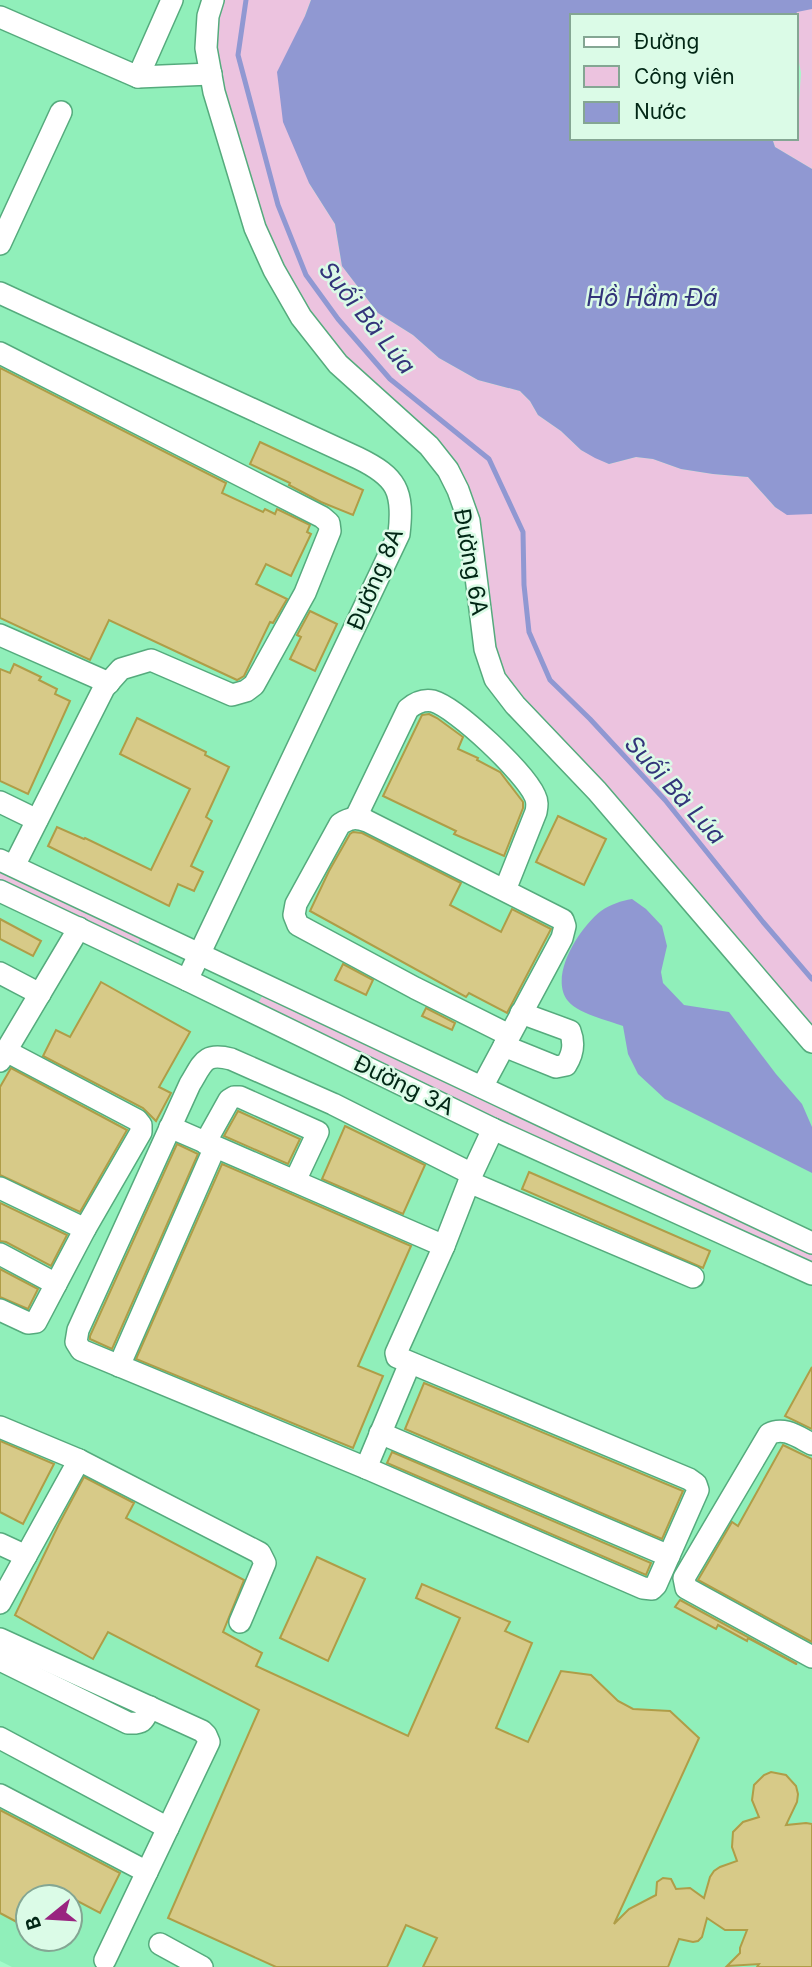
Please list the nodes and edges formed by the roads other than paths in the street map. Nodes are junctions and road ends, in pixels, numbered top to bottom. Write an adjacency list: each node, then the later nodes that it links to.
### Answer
1 (172, 0): 5 (street)
2 (213, 0): 4 (street, Đường 6A)
3 (0, 17): 5 (street)
4 (211, 74): 5 (street); 24 (street, Đường 6A)
5 (138, 77)
6 (61, 113): 7 (street)
7 (2, 232)
8 (0, 293): 19 (street, Đường 8A)
9 (0, 353): 11 (street)
10 (0, 635): 11 (street)
11 (109, 683): 14 (street)
12 (0, 802): 14 (street)
13 (356, 817): 16 (street); 16 (street); 25 (street)
14 (37, 820): 15 (street)
15 (7, 863): 19 (street, Đường 3A)
16 (505, 890): 23 (street)
17 (0, 891): 18 (street, Đường 3A)
18 (79, 928): 21 (street, Đường 3A); 22 (street)
19 (199, 955): 21 (street, Đường 8A); 27 (street, Đường 3A)
20 (0, 973): 22 (street)
21 (187, 979): 30 (street, Đường 3A)
22 (40, 994): 26 (street)
23 (521, 1013): 25 (street); 25 (street)
24 (810, 1034)
25 (506, 1041): 27 (street)
26 (3, 1056): 36 (street)
27 (482, 1087): 37 (street, Đường 3A)
28 (332, 1104): 29 (street); 31 (street); 33 (street)
29 (170, 1127): 32 (street); 45 (street)
30 (493, 1129): 33 (street); 40 (street, Đường 3A)
31 (318, 1132): 32 (street); 34 (street)
32 (210, 1145): 34 (street); 45 (street)
33 (471, 1178): 38 (street); 41 (street)
34 (295, 1181): 38 (street)
35 (0, 1188): 36 (street)
36 (85, 1229): 42 (street)
37 (812, 1242)
38 (444, 1246): 44 (street)
39 (0, 1254): 42 (street)
40 (812, 1273)
41 (693, 1277)
42 (56, 1284): 43 (street)
43 (0, 1310)
44 (410, 1363): 47 (street); 57 (street)
45 (119, 1366): 50 (street)
46 (0, 1427): 49 (street)
47 (380, 1433): 50 (street); 51 (street)
48 (812, 1444): 61 (street)
49 (79, 1460): 56 (street); 59 (street)
50 (366, 1468): 53 (street)
51 (507, 1487): 52 (street); 53 (street)
52 (561, 1510): 55 (street); 57 (street)
53 (489, 1521): 55 (street)
54 (0, 1544): 56 (street)
55 (543, 1545): 57 (street)
56 (26, 1556): 58 (street)
57 (669, 1556)
58 (3, 1591)
59 (240, 1622)
60 (0, 1639): 63 (street)
61 (812, 1657)
62 (0, 1660): 63 (street)
63 (150, 1707): 66 (street)
64 (0, 1738): 66 (street)
65 (0, 1795): 67 (street)
66 (168, 1828): 67 (street)
67 (147, 1872): 69 (street)
68 (160, 1944): 70 (street)
69 (105, 1960)
70 (202, 1967)

